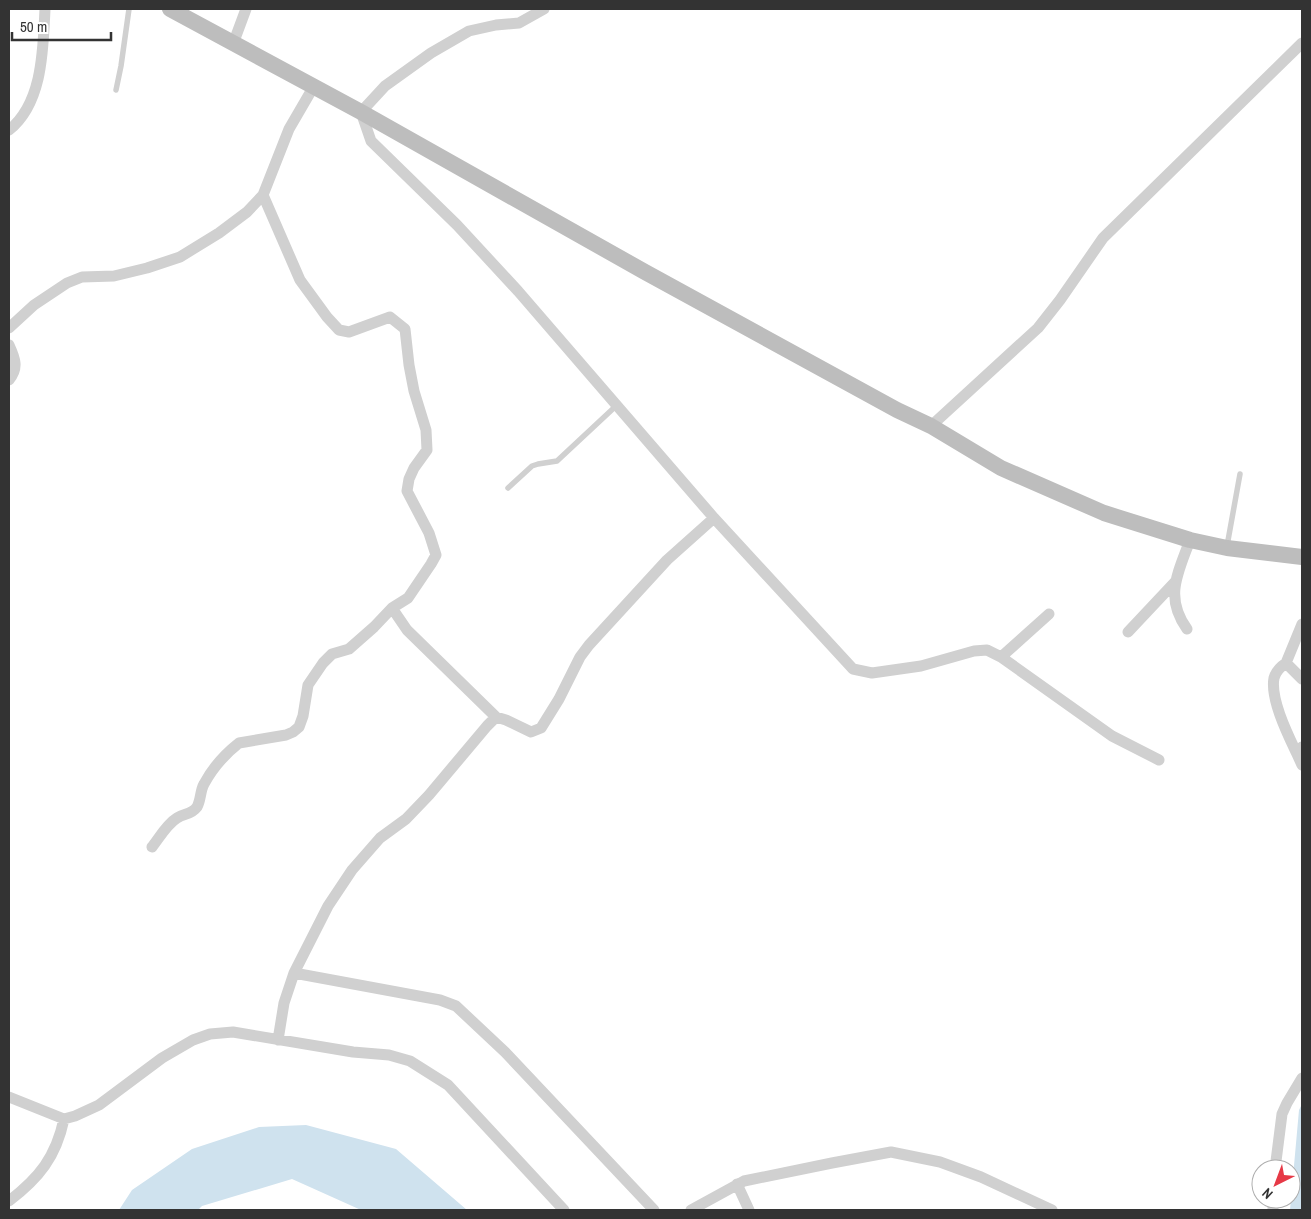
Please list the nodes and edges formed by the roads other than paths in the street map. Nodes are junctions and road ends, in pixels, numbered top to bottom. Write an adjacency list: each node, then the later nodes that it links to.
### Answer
1 (45, 9): 11 (street)
2 (129, 9): 9 (lane)
3 (170, 9): 7 (main road)
4 (246, 9): 7 (street)
5 (544, 9): 10 (street)
6 (1302, 43): 17 (street)
7 (233, 44): 8 (main road)
8 (314, 86): 10 (main road); 12 (street)
9 (116, 90)
10 (362, 112): 16 (street); 17 (main road)
11 (9, 130)
12 (263, 195): 13 (street); 25 (street)
13 (9, 328)
14 (9, 345): 15 (street)
15 (9, 380)
16 (617, 405): 19 (lane); 20 (street)
17 (931, 426): 21 (main road)
18 (1240, 474): 22 (lane)
19 (508, 488)
20 (714, 518): 30 (street); 33 (street)
21 (1190, 540): 22 (main road); 24 (street)
22 (1227, 548): 23 (main road)
23 (1302, 557)
24 (1175, 582): 28 (street); 29 (street)
25 (392, 608): 33 (street); 37 (street)
26 (1049, 614): 30 (street)
27 (1302, 624): 31 (street)
28 (1187, 628)
29 (1128, 632)
30 (1001, 657): 35 (street)
31 (1286, 663): 32 (street); 34 (street)
32 (1302, 679)
33 (496, 717): 38 (street)
34 (1300, 750): 36 (street)
35 (1159, 760)
36 (1302, 765)
37 (152, 847)
38 (294, 972): 39 (street); 47 (street)
39 (278, 1040): 42 (street); 46 (street)
40 (1302, 1078): 43 (street)
41 (9, 1097): 42 (street)
42 (64, 1119): 45 (street)
43 (1276, 1159)
44 (739, 1188): 48 (street); 49 (street); 50 (street)
45 (9, 1201)
46 (564, 1210)
47 (654, 1210)
48 (691, 1210)
49 (749, 1210)
50 (1052, 1210)

